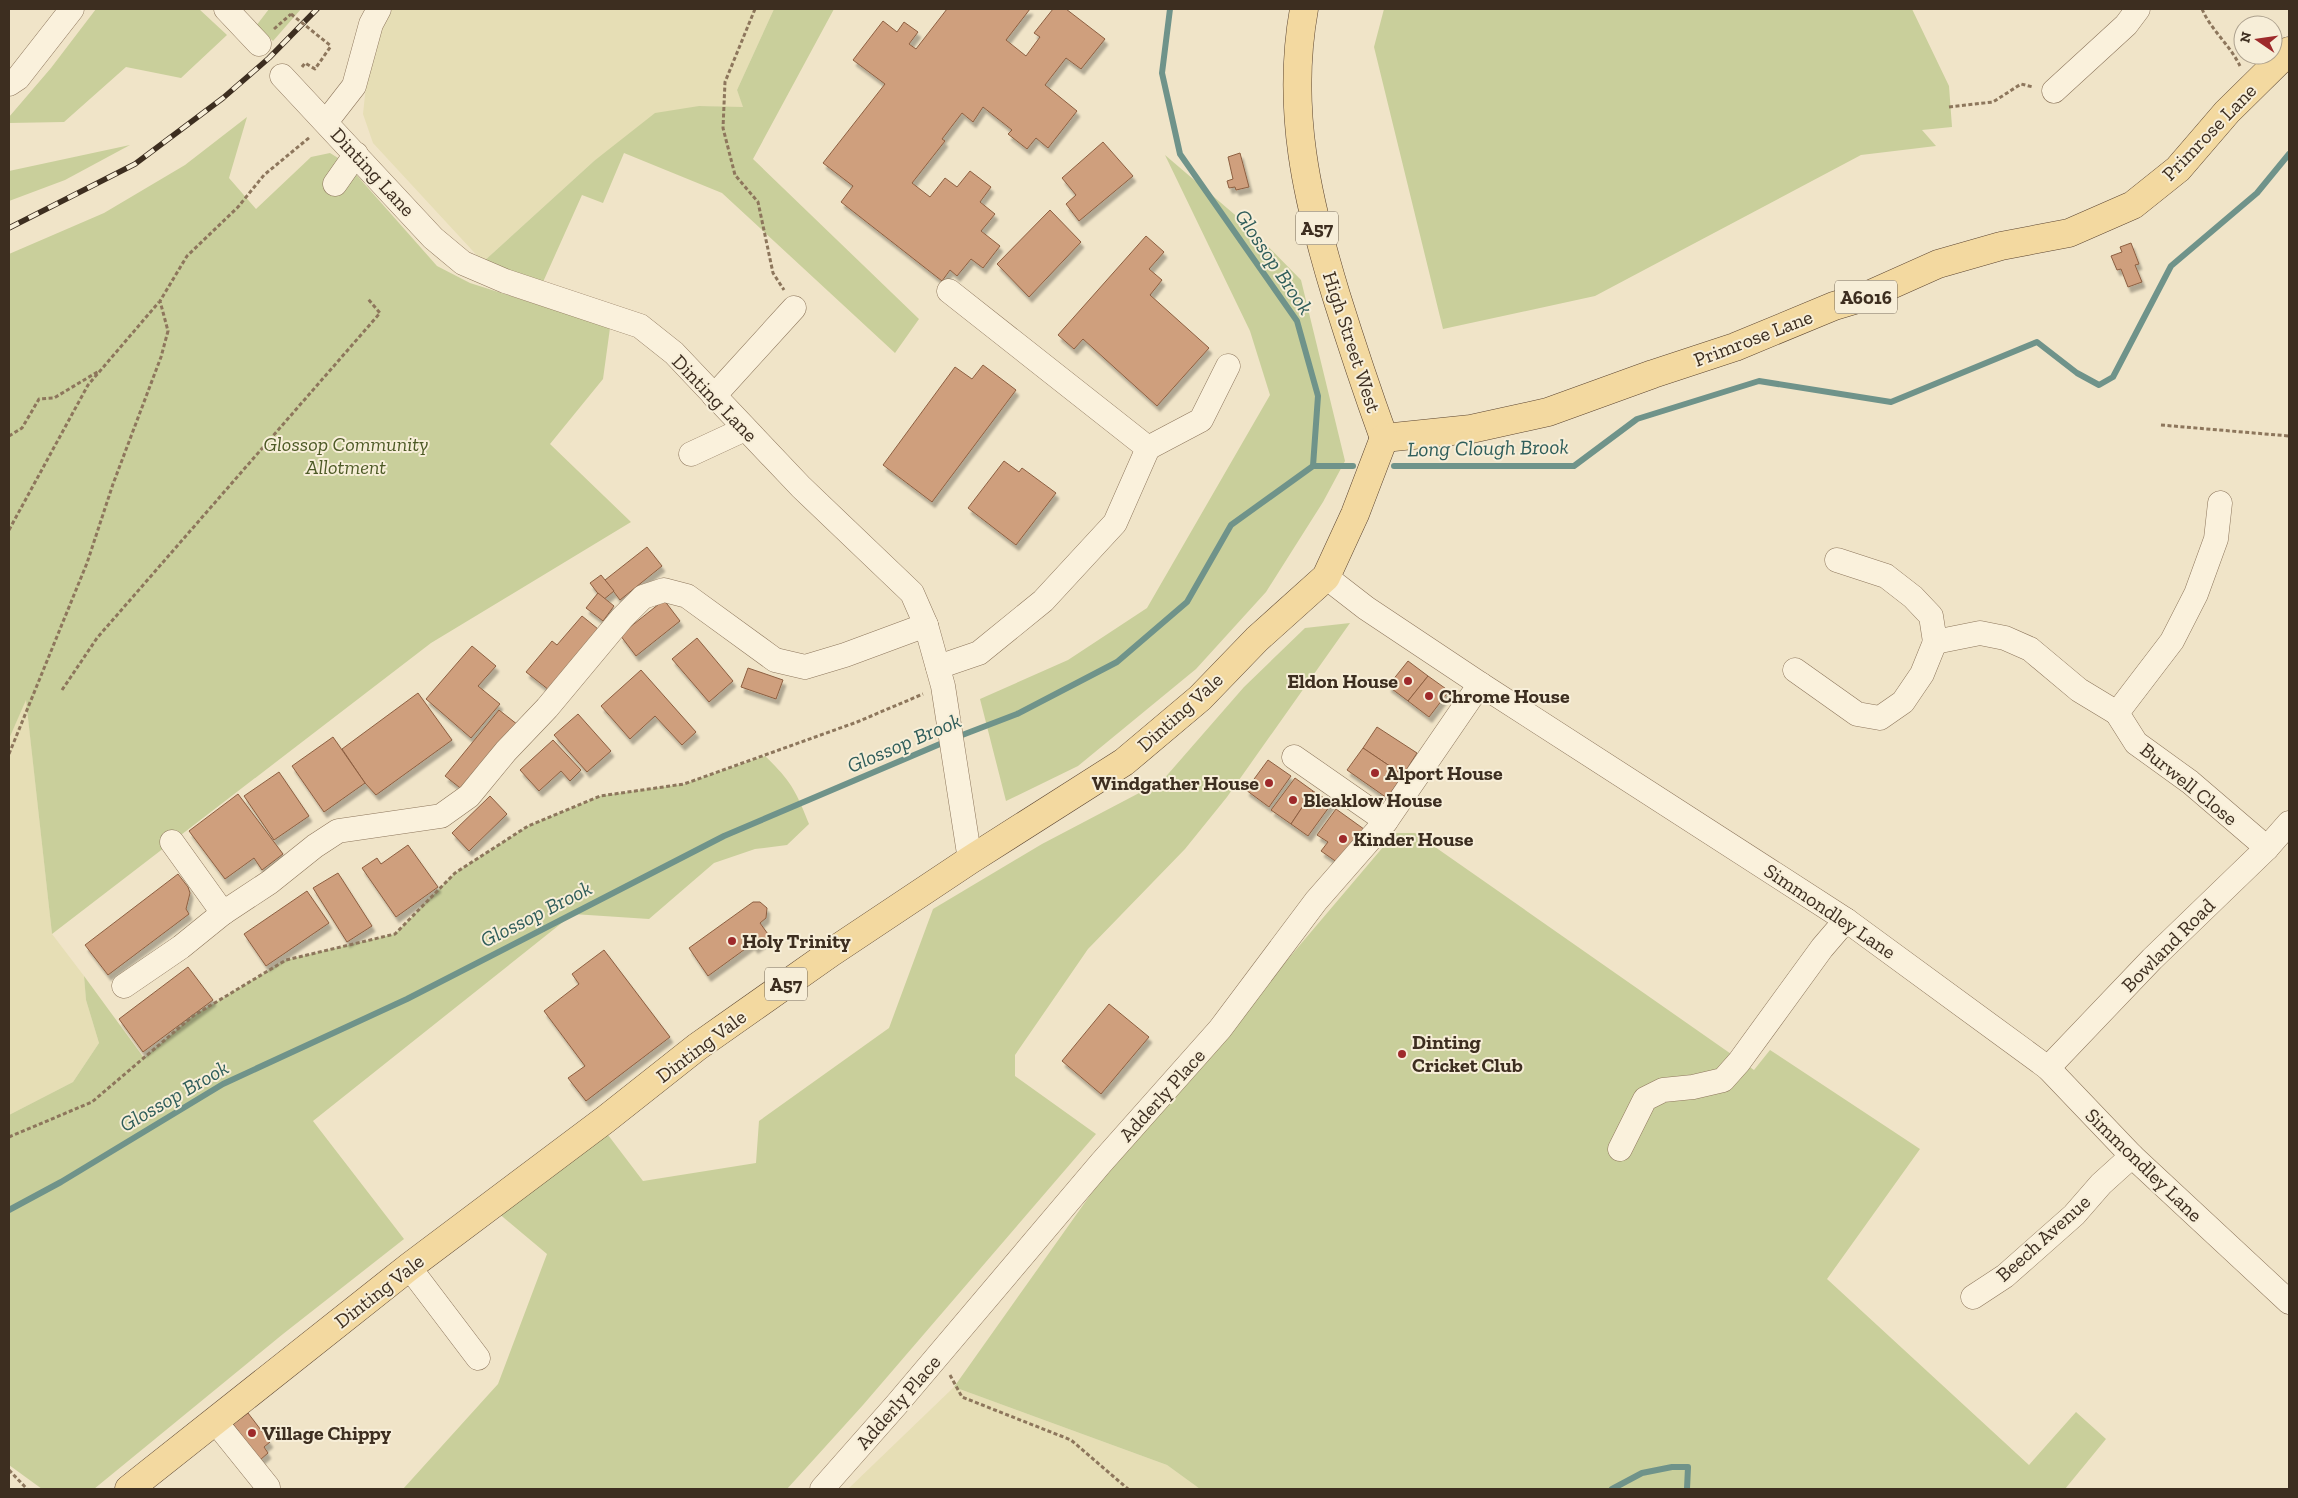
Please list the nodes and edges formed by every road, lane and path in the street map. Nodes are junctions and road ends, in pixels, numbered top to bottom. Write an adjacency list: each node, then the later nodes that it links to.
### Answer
1 (72, 9): 12 (street)
2 (226, 9): 8 (street)
3 (379, 9): 16 (street)
4 (755, 9): 22 (path)
5 (1304, 9): 30 (main road, High Street West / A57)
6 (2138, 9): 14 (street)
7 (2202, 9): 13 (path)
8 (265, 38): 10 (path, bridge)
9 (2289, 51): 13 (main road, Primrose Lane / A6016)
10 (304, 63)
11 (282, 76): 16 (street, Dinting Lane)
12 (9, 84)
13 (2254, 85): 30 (main road, Primrose Lane / A6016)
14 (2054, 91): 15 (path)
15 (1949, 107)
16 (326, 122): 17 (street, Dinting Lane); 21 (path)
17 (356, 154): 18 (street); 25 (street, Dinting Lane)
18 (335, 184)
19 (949, 291): 31 (street)
20 (368, 299): 42 (path)
21 (160, 302): 24 (path); 44 (path)
22 (794, 308): 25 (street)
23 (1228, 366): 31 (street)
24 (101, 369): 28 (path); 34 (path)
25 (714, 396): 27 (street, Dinting Lane)
26 (2161, 425): 29 (path)
27 (745, 429): 32 (street); 37 (street, Dinting Lane)
28 (9, 436)
29 (2289, 436)
30 (1384, 438): 36 (main road, Dinting Vale / A57)
31 (1148, 448): 41 (street)
32 (691, 454)
33 (2220, 503): 43 (street)
34 (9, 530)
35 (1837, 560): 38 (street)
36 (1326, 577): 40 (street, Simmondley Lane); 50 (main road, Dinting Vale / A57)
37 (926, 625): 41 (street, Dinting Lane); 51 (street)
38 (1935, 642): 39 (street); 43 (street)
39 (1794, 670)
40 (1480, 684): 46 (street, Adderly Place); 52 (street, Simmondley Lane)
41 (942, 686): 50 (street, Dinting Lane); 55 (path)
42 (62, 690)
43 (2117, 713): 49 (street, Burwell Close)
44 (9, 754)
45 (1294, 757): 46 (street)
46 (1386, 822): 61 (street, Adderly Place)
47 (2289, 823): 49 (street, Bowland Road)
48 (172, 842): 51 (street)
49 (2266, 848): 54 (street, Bowland Road)
50 (970, 860): 58 (main road, Dinting Vale / A57)
51 (223, 913): 53 (street)
52 (1846, 920): 54 (street, Simmondley Lane); 56 (street)
53 (124, 986)
54 (2048, 1068): 57 (street, Simmondley Lane)
55 (9, 1137)
56 (1620, 1149)
57 (2132, 1156): 59 (street, Beech Avenue); 60 (street, Simmondley Lane)
58 (409, 1267): 62 (street); 63 (main road, Dinting Vale / A57)
59 (1973, 1297)
60 (2289, 1302)
61 (938, 1356): 68 (street, Adderly Place); 69 (path)
62 (478, 1358)
63 (214, 1420): 65 (street); 67 (main road, Dinting Vale / A57)
64 (9, 1470): 66 (path)
65 (268, 1487)
66 (27, 1489)
67 (129, 1489)
68 (822, 1489)
69 (1128, 1489)

